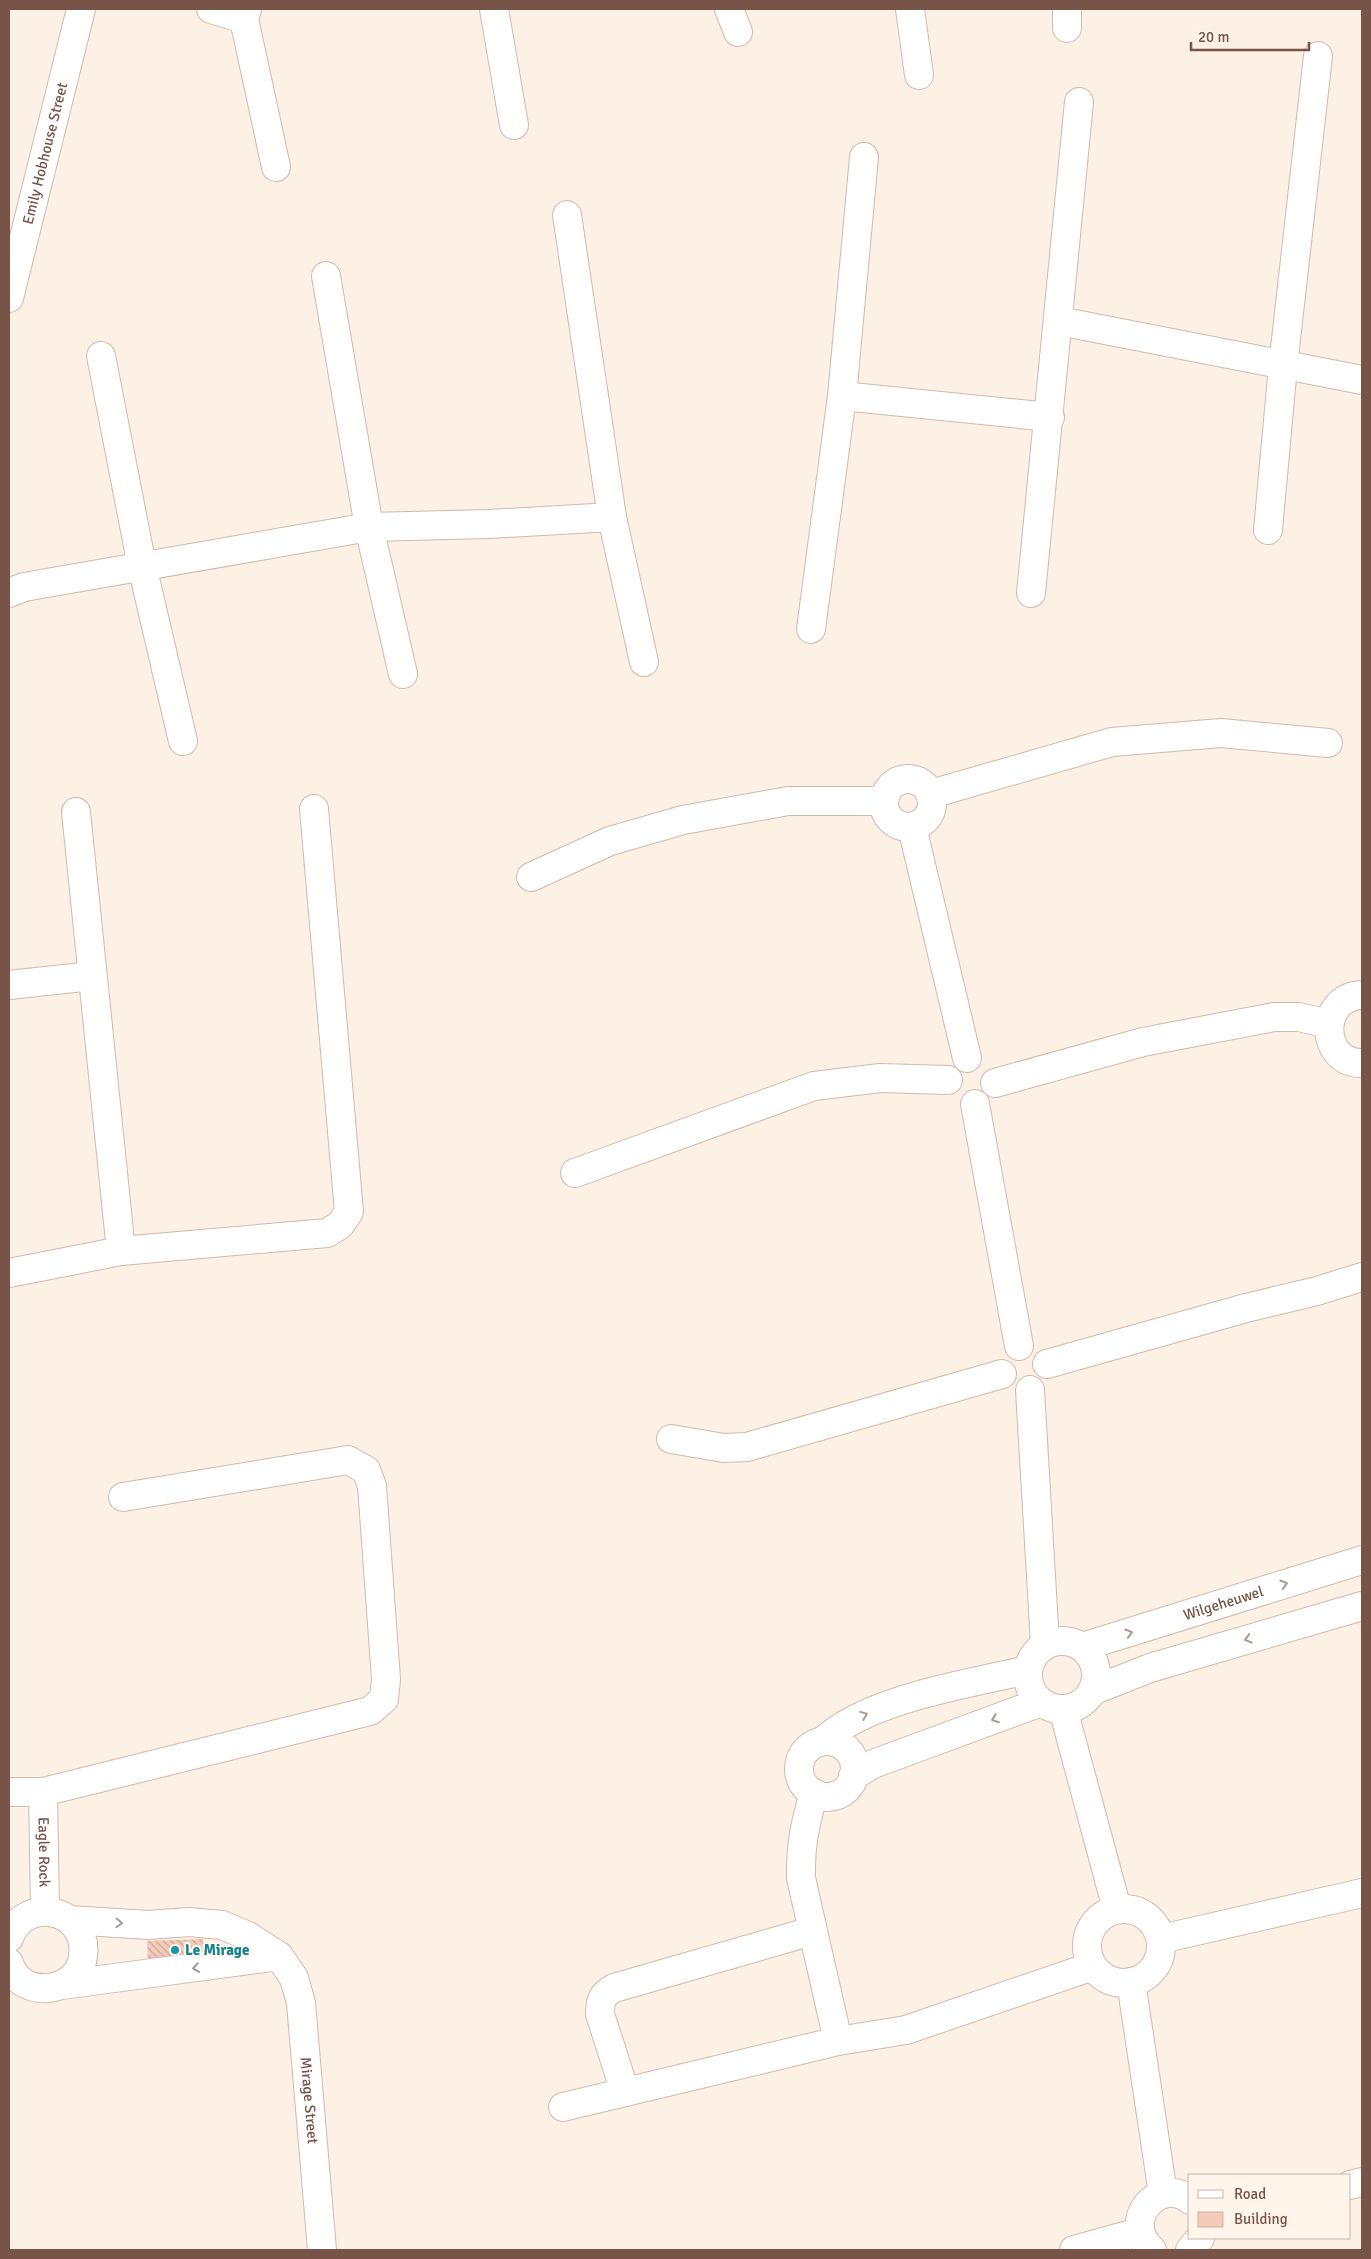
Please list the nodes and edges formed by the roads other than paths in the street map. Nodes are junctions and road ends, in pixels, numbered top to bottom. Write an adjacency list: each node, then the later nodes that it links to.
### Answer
1 (81, 9): 14 (street, Emily Hobhouse Street)
2 (211, 9): 5 (street)
3 (494, 9): 9 (street)
4 (910, 9): 7 (street)
5 (246, 14): 11 (street)
6 (1318, 56): 17 (street)
7 (920, 75)
8 (1079, 102): 15 (street)
9 (514, 125)
10 (864, 157): 19 (street)
11 (276, 167)
12 (567, 215): 21 (street)
13 (326, 276): 22 (street)
14 (9, 298)
15 (1059, 321): 17 (street); 20 (street)
16 (101, 356): 24 (street)
17 (1283, 366): 18 (street); 23 (street)
18 (1362, 380)
19 (842, 396): 20 (street); 27 (street)
20 (1050, 417): 26 (street)
21 (612, 517): 22 (street); 28 (street)
22 (369, 526): 24 (street); 29 (street)
23 (1268, 530)
24 (142, 566): 25 (street); 30 (street)
25 (9, 593)
26 (1031, 594)
27 (811, 629)
28 (644, 662)
29 (403, 674)
30 (183, 741)
31 (1328, 743): 32 (street)
32 (931, 794): 33 (street); 36 (street)
33 (884, 801): 36 (street); 37 (street)
34 (314, 809): 48 (street)
35 (76, 812): 38 (street)
36 (912, 826): 42 (street)
37 (531, 877)
38 (92, 976): 39 (street); 48 (street)
39 (9, 985)
40 (1362, 994): 41 (street)
41 (1329, 1024): 43 (street); 45 (street)
42 (967, 1058): 44 (street); 45 (street)
43 (1362, 1063)
44 (948, 1080): 46 (street); 47 (street)
45 (995, 1083): 46 (street)
46 (975, 1104): 51 (street)
47 (575, 1173)
48 (120, 1252): 49 (street)
49 (9, 1273)
50 (1362, 1277): 52 (street)
51 (1019, 1346): 52 (street); 53 (street)
52 (1047, 1364): 54 (street)
53 (1002, 1374): 54 (street); 55 (street)
54 (1030, 1390): 59 (street)
55 (671, 1439)
56 (123, 1497): 67 (street)
57 (1362, 1560): 60 (street, Wilgeheuwel, one-way to 57)
58 (1362, 1606): 62 (street, one-way to 62)
59 (1045, 1644): 60 (street); 61 (street)
60 (1082, 1647): 62 (street)
61 (1028, 1670): 63 (street); 64 (street, one-way to 61)
62 (1092, 1691): 63 (street)
63 (1052, 1706): 65 (street, one-way to 65); 70 (street)
64 (823, 1741): 65 (street); 68 (street)
65 (853, 1776): 68 (street)
66 (9, 1792): 67 (street)
67 (44, 1792): 71 (street, Eagle Rock)
68 (814, 1794): 72 (street)
69 (1362, 1893): 74 (street)
70 (1117, 1909): 74 (street); 77 (street)
71 (58, 1916): 73 (street); 75 (street, one-way to 75); 79 (street)
72 (812, 1931): 80 (street); 81 (street)
73 (9, 1938)
74 (1161, 1938): 78 (street)
75 (279, 1956): 79 (street, one-way to 79); 87 (street, Mirage Street)
76 (9, 1965): 79 (street)
77 (1093, 1966): 78 (street); 80 (street)
78 (1131, 1982): 83 (street)
79 (62, 1985)
80 (838, 2041): 81 (street)
81 (625, 2092): 82 (street)
82 (563, 2107)
83 (1163, 2194): 84 (street); 86 (street)
84 (1188, 2199)
85 (1199, 2239): 89 (street)
86 (1146, 2241): 88 (street)
87 (322, 2250)
88 (1074, 2250)
89 (1190, 2250)

